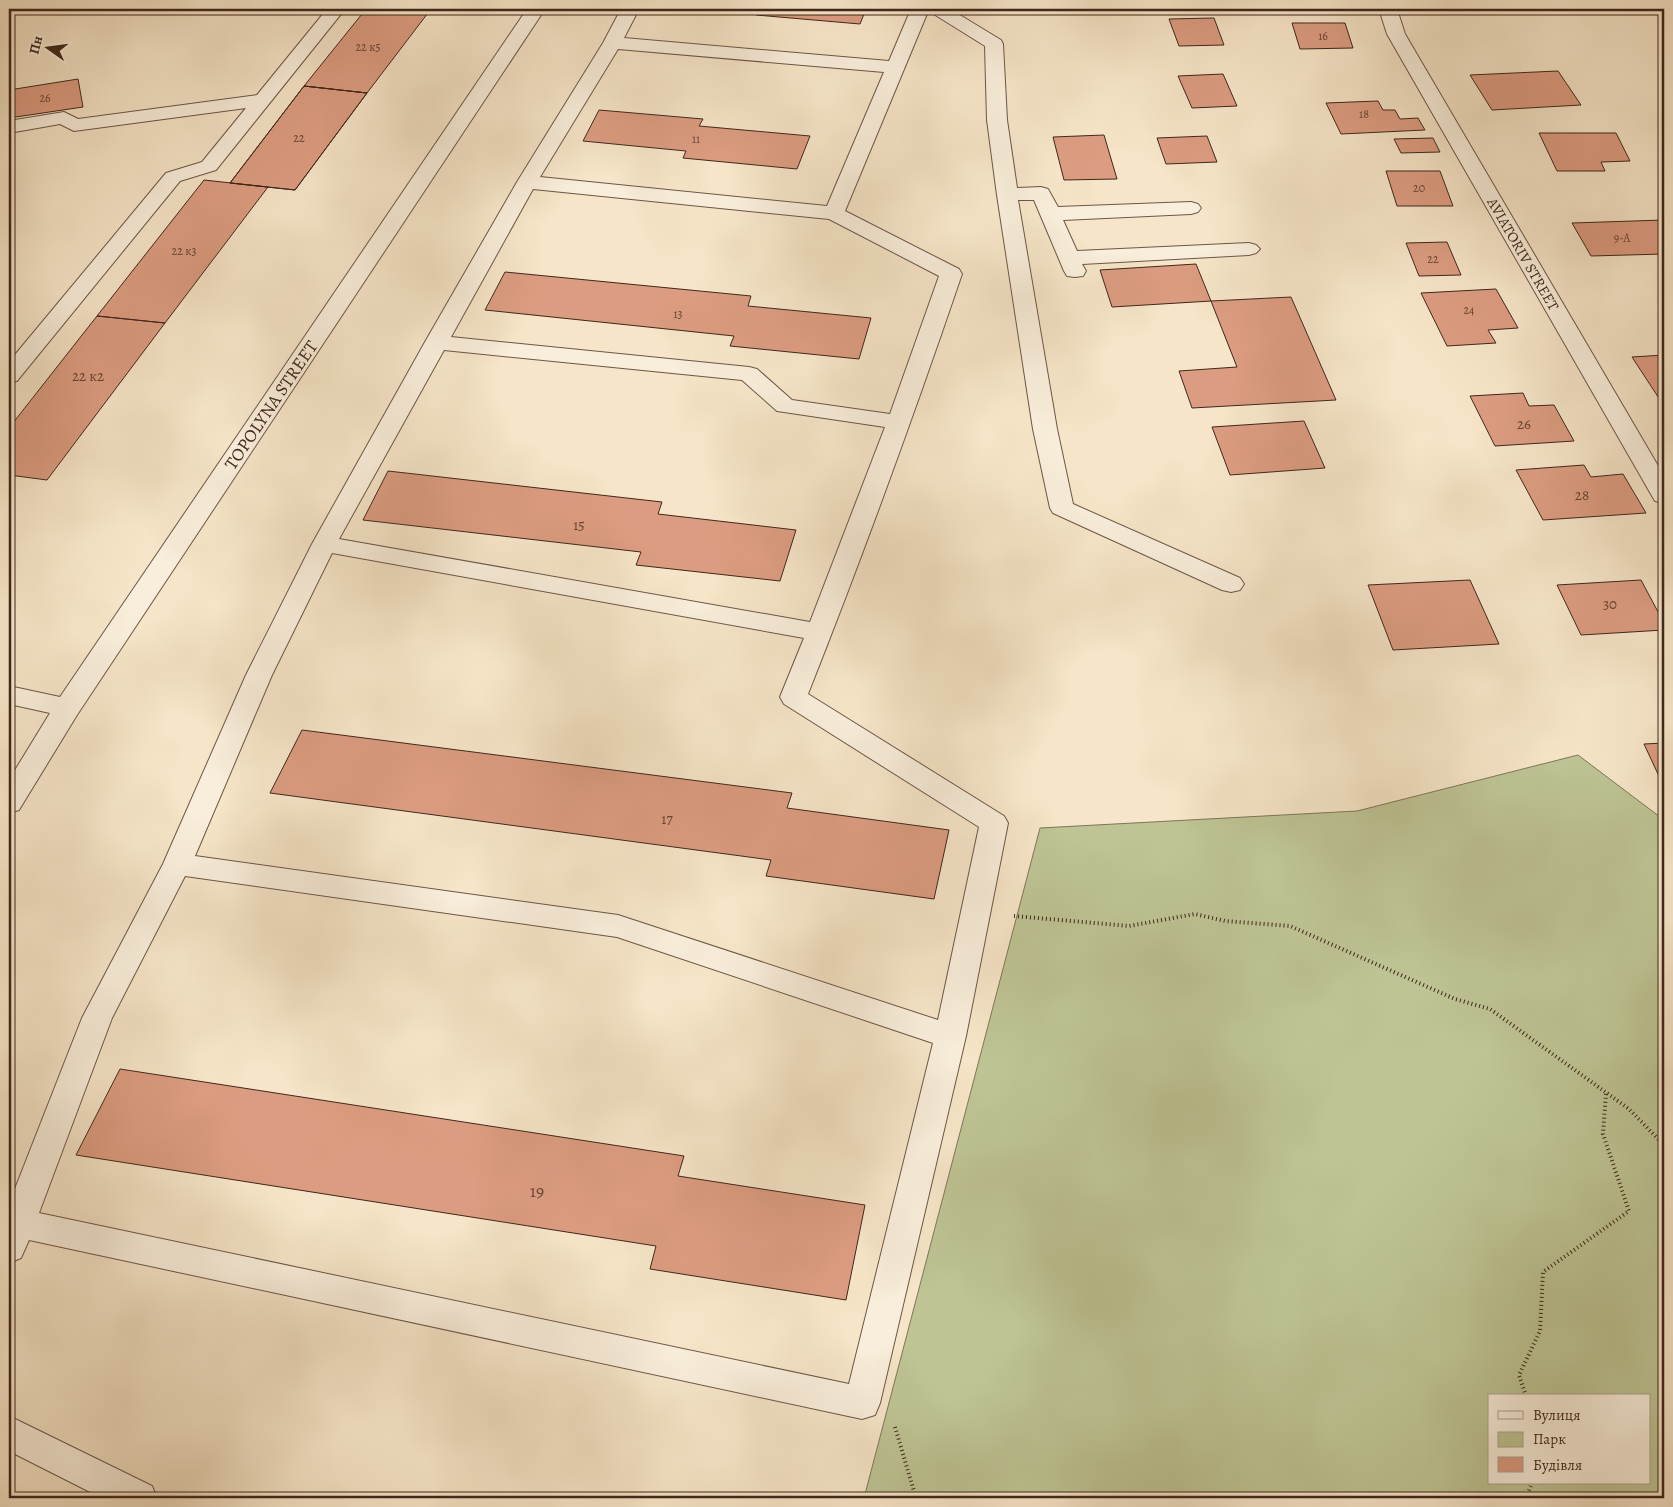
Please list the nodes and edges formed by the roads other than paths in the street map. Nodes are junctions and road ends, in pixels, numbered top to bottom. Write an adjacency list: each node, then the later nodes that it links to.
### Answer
1 (336, 9): 9 (street)
2 (536, 9): 25 (street, TOPOLYNA STREET)
3 (630, 9): 7 (street)
4 (920, 9): 8 (street)
5 (938, 9): 12 (street)
6 (1388, 9): 20 (street, AVIATORIV STREET)
7 (612, 43): 8 (street); 11 (street)
8 (897, 67): 14 (street)
9 (261, 100): 10 (street); 18 (street)
10 (9, 126)
11 (527, 182): 14 (street); 17 (street)
12 (1007, 195): 15 (street); 22 (street)
13 (1191, 208): 15 (street)
14 (834, 213): 19 (street)
15 (1050, 214): 16 (street)
16 (1249, 249)
17 (436, 342): 19 (street); 21 (street)
18 (9, 376)
19 (900, 422): 23 (street)
20 (1664, 496)
21 (324, 544): 23 (street); 27 (street)
22 (1231, 584)
23 (820, 632): 28 (street)
24 (9, 694): 25 (street)
25 (67, 708): 26 (street, TOPOLYNA STREET)
26 (9, 802)
27 (177, 864): 28 (street); 29 (street)
28 (950, 1036): 29 (street)
29 (14, 1236)
30 (9, 1433): 31 (street)
31 (139, 1498)

